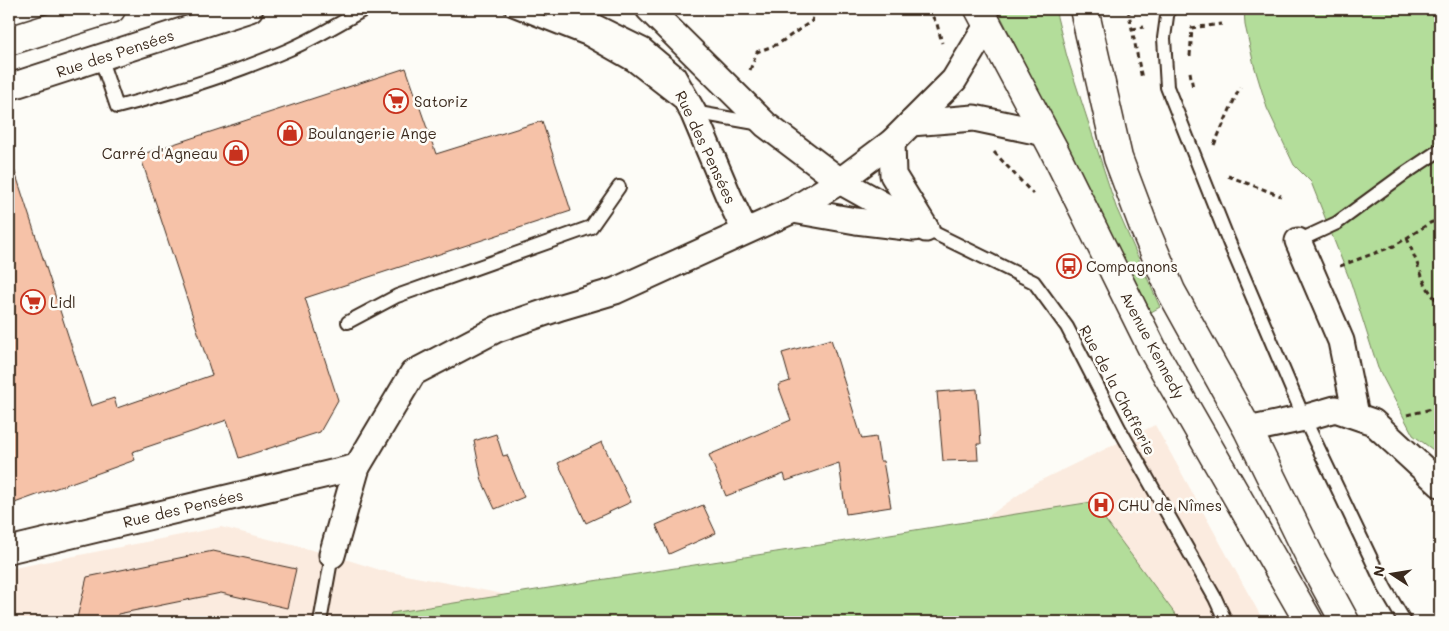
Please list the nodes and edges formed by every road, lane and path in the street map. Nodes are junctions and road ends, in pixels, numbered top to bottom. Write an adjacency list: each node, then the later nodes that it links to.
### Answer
1 (110, 9): 16 (main road)
2 (250, 9): 17 (street, Rue des Pensées)
3 (365, 9): 17 (lane)
4 (511, 9): 22 (lane)
5 (557, 9): 22 (street, Rue des Pensées)
6 (649, 9): 21 (street)
7 (815, 9): 21 (path)
8 (1084, 9): 46 (main road)
9 (1168, 9): 45 (lane)
10 (983, 16): 23 (street); 25 (main road, Avenue Kennedy)
11 (1222, 24): 13 (path)
12 (1147, 26): 14 (path)
13 (1192, 28): 15 (path); 20 (path)
14 (1132, 29)
15 (1186, 29)
16 (9, 42)
17 (100, 57): 18 (street, Rue des Pensées)
18 (9, 87)
19 (1240, 87): 26 (path)
20 (1194, 92)
21 (738, 98): 24 (street)
22 (693, 112): 24 (lane); 36 (street, Rue des Pensées)
23 (911, 124): 25 (street); 27 (street)
24 (766, 125): 30 (street)
25 (1045, 133): 53 (main road, Avenue Kennedy)
26 (1211, 136)
27 (892, 142): 30 (street); 35 (street)
28 (1440, 150): 38 (lane)
29 (1228, 176): 32 (path)
30 (840, 181): 33 (street); 35 (street)
31 (619, 187): 41 (lane)
32 (1281, 196)
33 (793, 210): 35 (street); 36 (street)
34 (1440, 218): 37 (path)
35 (926, 229): 52 (lane, Rue de la Chafferie)
36 (746, 231): 47 (street)
37 (1407, 238): 39 (path); 40 (path)
38 (1298, 242): 39 (street)
39 (1313, 276): 44 (street)
40 (1440, 306)
41 (348, 322)
42 (1440, 406): 43 (path)
43 (1424, 411)
44 (1356, 415): 45 (street); 48 (street)
45 (1304, 418): 46 (street); 55 (lane)
46 (1248, 430): 54 (main road)
47 (357, 467): 49 (street, Rue des Pensées); 50 (street)
48 (1440, 484)
49 (9, 550)
50 (332, 555): 51 (lane)
51 (320, 622)
52 (1226, 622)
53 (1309, 622)
54 (1345, 622)
55 (1405, 622)

